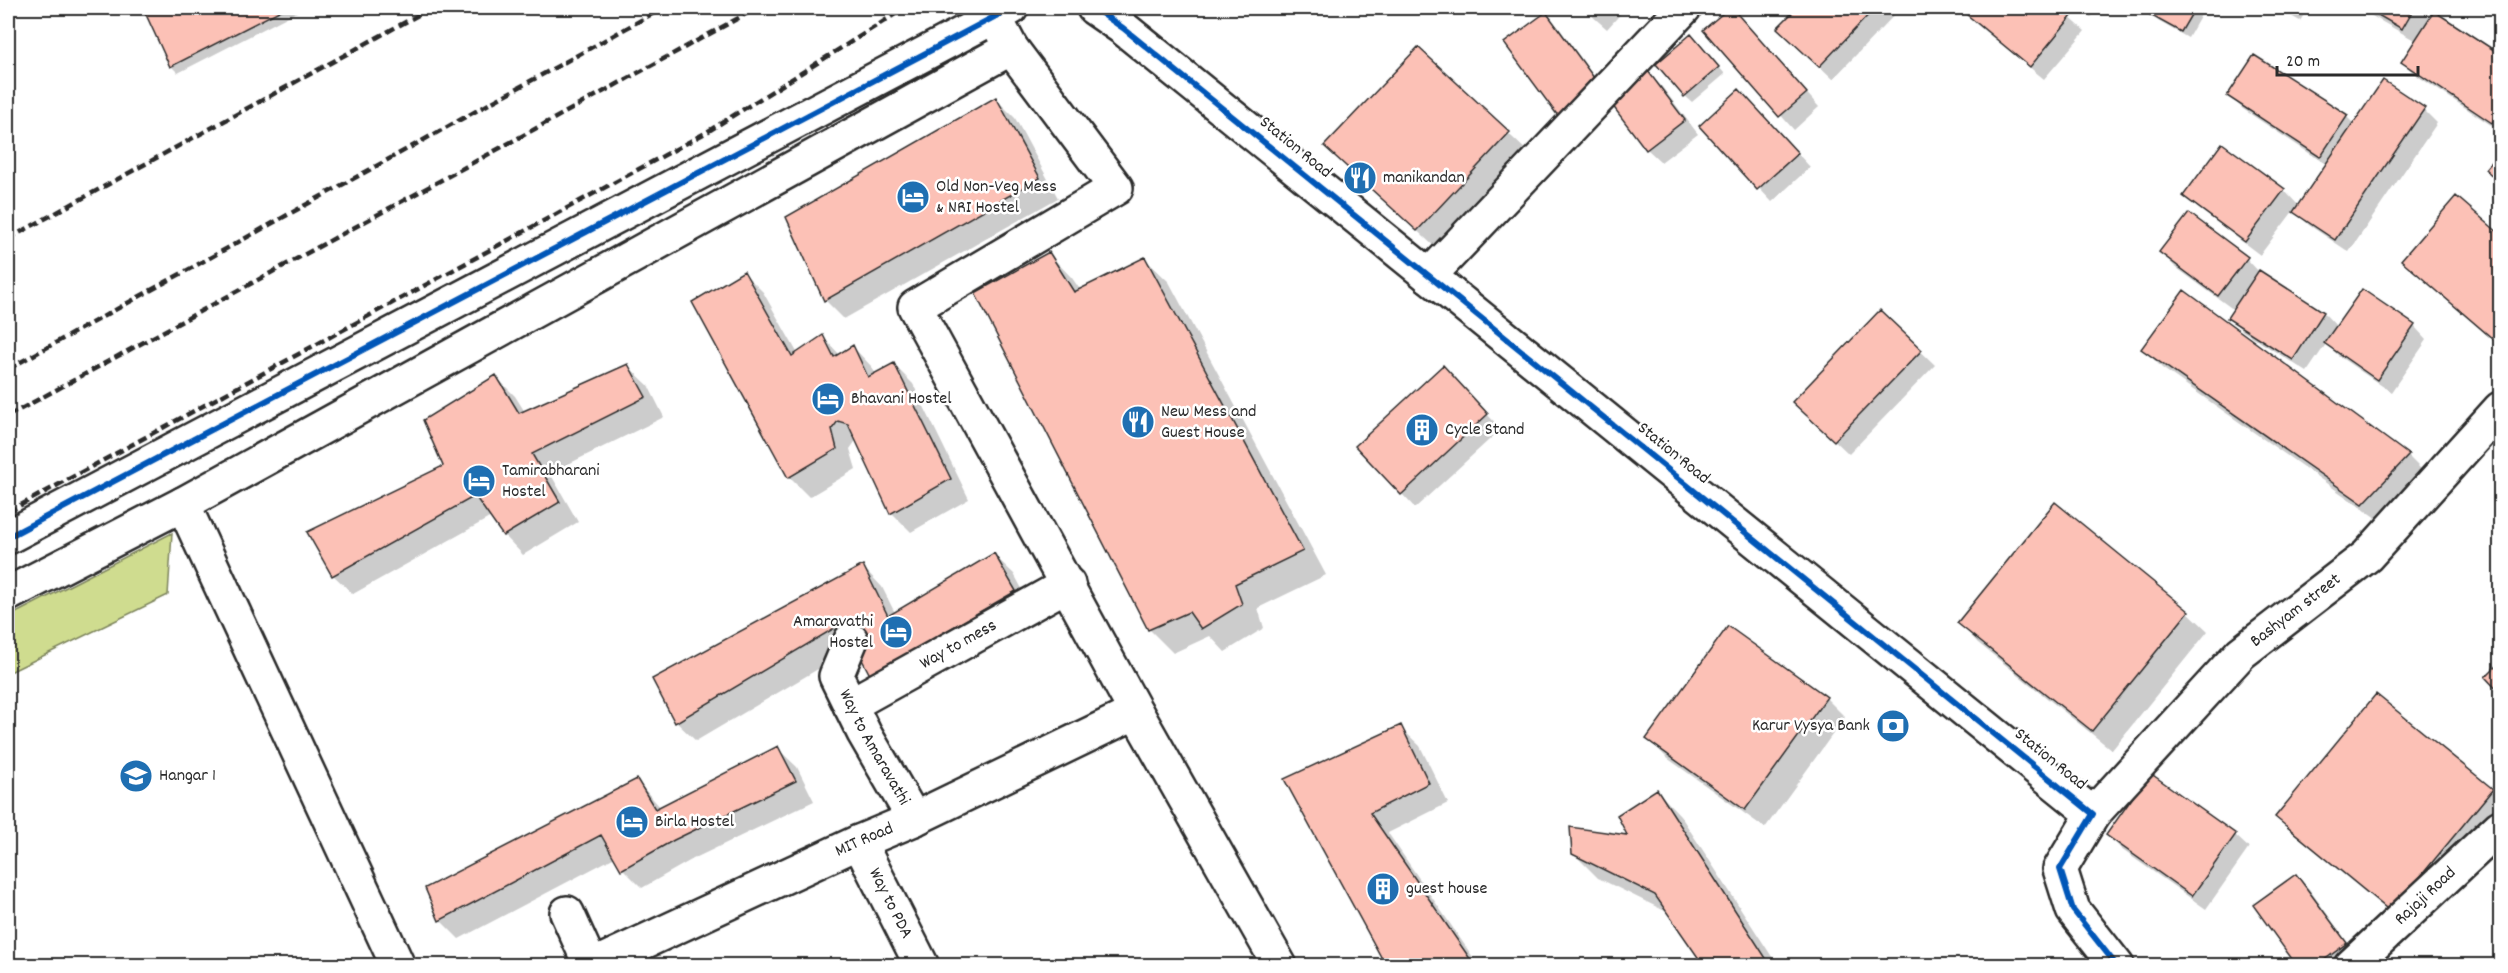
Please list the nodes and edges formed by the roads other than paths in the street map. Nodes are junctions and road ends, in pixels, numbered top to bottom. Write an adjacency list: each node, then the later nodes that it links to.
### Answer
1 (1094, 8): 5 (street, Station Road)
2 (1684, 8): 5 (street)
3 (1002, 12): 4 (street); 8 (street)
4 (1011, 48): 7 (street); 9 (street)
5 (1429, 276): 14 (street, Station Road)
6 (2500, 408): 14 (street, Bashyam street)
7 (183, 504): 10 (street); 19 (street)
8 (8, 537)
9 (1068, 584): 12 (street, Way to mess); 13 (street)
10 (8, 594)
11 (851, 640): 12 (street, Way to Amaravathi)
12 (850, 705): 15 (street, Way to Amaravathi)
13 (1136, 712): 15 (street, MIT Road); 22 (street)
14 (2093, 814): 23 (street, Station Road)
15 (914, 819): 17 (street, MIT Road)
16 (2500, 827): 24 (street, Rajaji Road)
17 (859, 842): 20 (street, MIT Road); 21 (street, Way to PDA)
18 (567, 913): 20 (street)
19 (398, 966)
20 (592, 966)
21 (922, 966)
22 (1280, 966)
23 (2117, 966)
24 (2350, 966)

